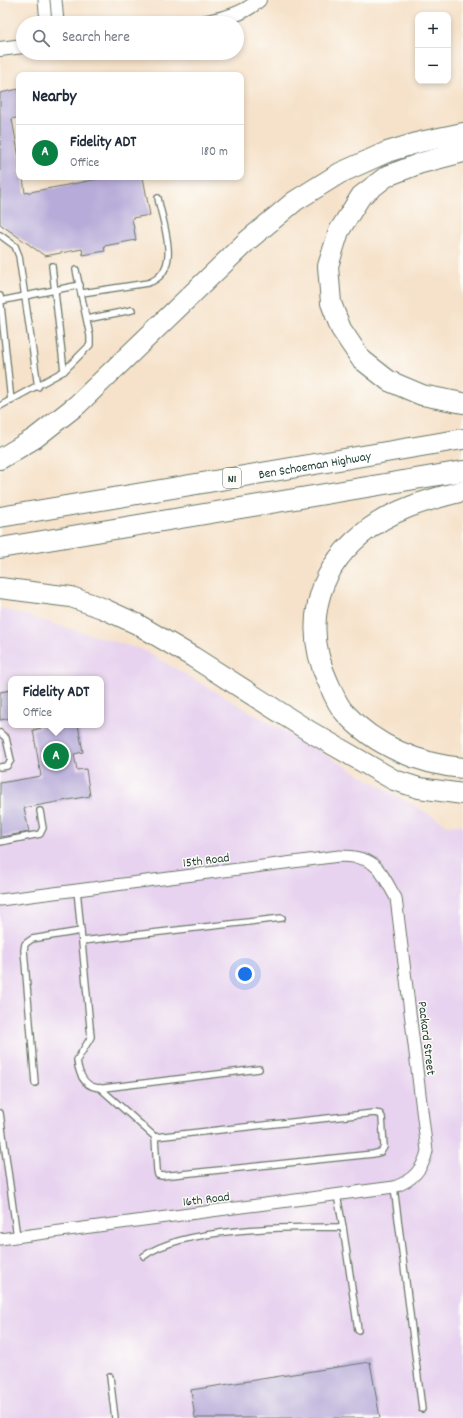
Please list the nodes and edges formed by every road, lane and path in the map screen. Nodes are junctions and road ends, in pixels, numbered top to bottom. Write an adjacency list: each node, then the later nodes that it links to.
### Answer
1 (44, 0): 4 (street)
2 (56, 0): 5 (street)
3 (259, 0): 6 (street)
4 (45, 16)
5 (57, 16)
6 (232, 16)
7 (16, 47): 8 (street)
8 (0, 49)
9 (463, 134): 28 (highway)
10 (463, 152): 25 (highway)
11 (158, 198): 17 (lane)
12 (0, 235): 18 (lane)
13 (52, 266): 16 (lane)
14 (76, 270): 15 (lane)
15 (80, 285): 16 (lane); 17 (lane)
16 (56, 290): 18 (lane); 22 (lane)
17 (82, 293): 21 (lane)
18 (26, 295): 19 (lane); 23 (lane)
19 (0, 299): 24 (lane)
20 (132, 310): 21 (lane)
21 (87, 318): 22 (lane)
22 (64, 371): 23 (lane)
23 (38, 387): 24 (lane)
24 (11, 401): 26 (lane)
25 (463, 403)
26 (0, 406)
27 (463, 439): 31 (highway, Ben Schoeman Highway / N1)
28 (0, 459)
29 (463, 471): 32 (highway)
30 (463, 491): 36 (highway)
31 (0, 517)
32 (0, 548)
33 (0, 588): 37 (highway)
34 (0, 733): 35 (lane)
35 (0, 767)
36 (463, 768)
37 (463, 794)
38 (40, 811): 39 (lane)
39 (0, 842)
40 (77, 890): 41 (street, 15th Road); 42 (street, 15th Road); 44 (lane)
41 (396, 898): 51 (street, Packard Street)
42 (0, 900)
43 (282, 918): 45 (lane)
44 (81, 931): 45 (lane); 47 (lane)
45 (82, 941): 48 (lane)
46 (259, 1069): 48 (lane)
47 (35, 1083)
48 (100, 1088): 50 (lane)
49 (0, 1113): 55 (lane)
50 (155, 1137): 50 (lane)
51 (413, 1178): 52 (street, 16th Road)
52 (394, 1187): 53 (street, 16th Road); 60 (lane)
53 (337, 1195): 54 (lane); 55 (street, 16th Road)
54 (343, 1227): 57 (lane); 58 (lane)
55 (17, 1237): 56 (street, 16th Road)
56 (0, 1239)
57 (144, 1256)
58 (358, 1330)
59 (110, 1377): 61 (lane)
60 (422, 1409)
61 (115, 1418)

